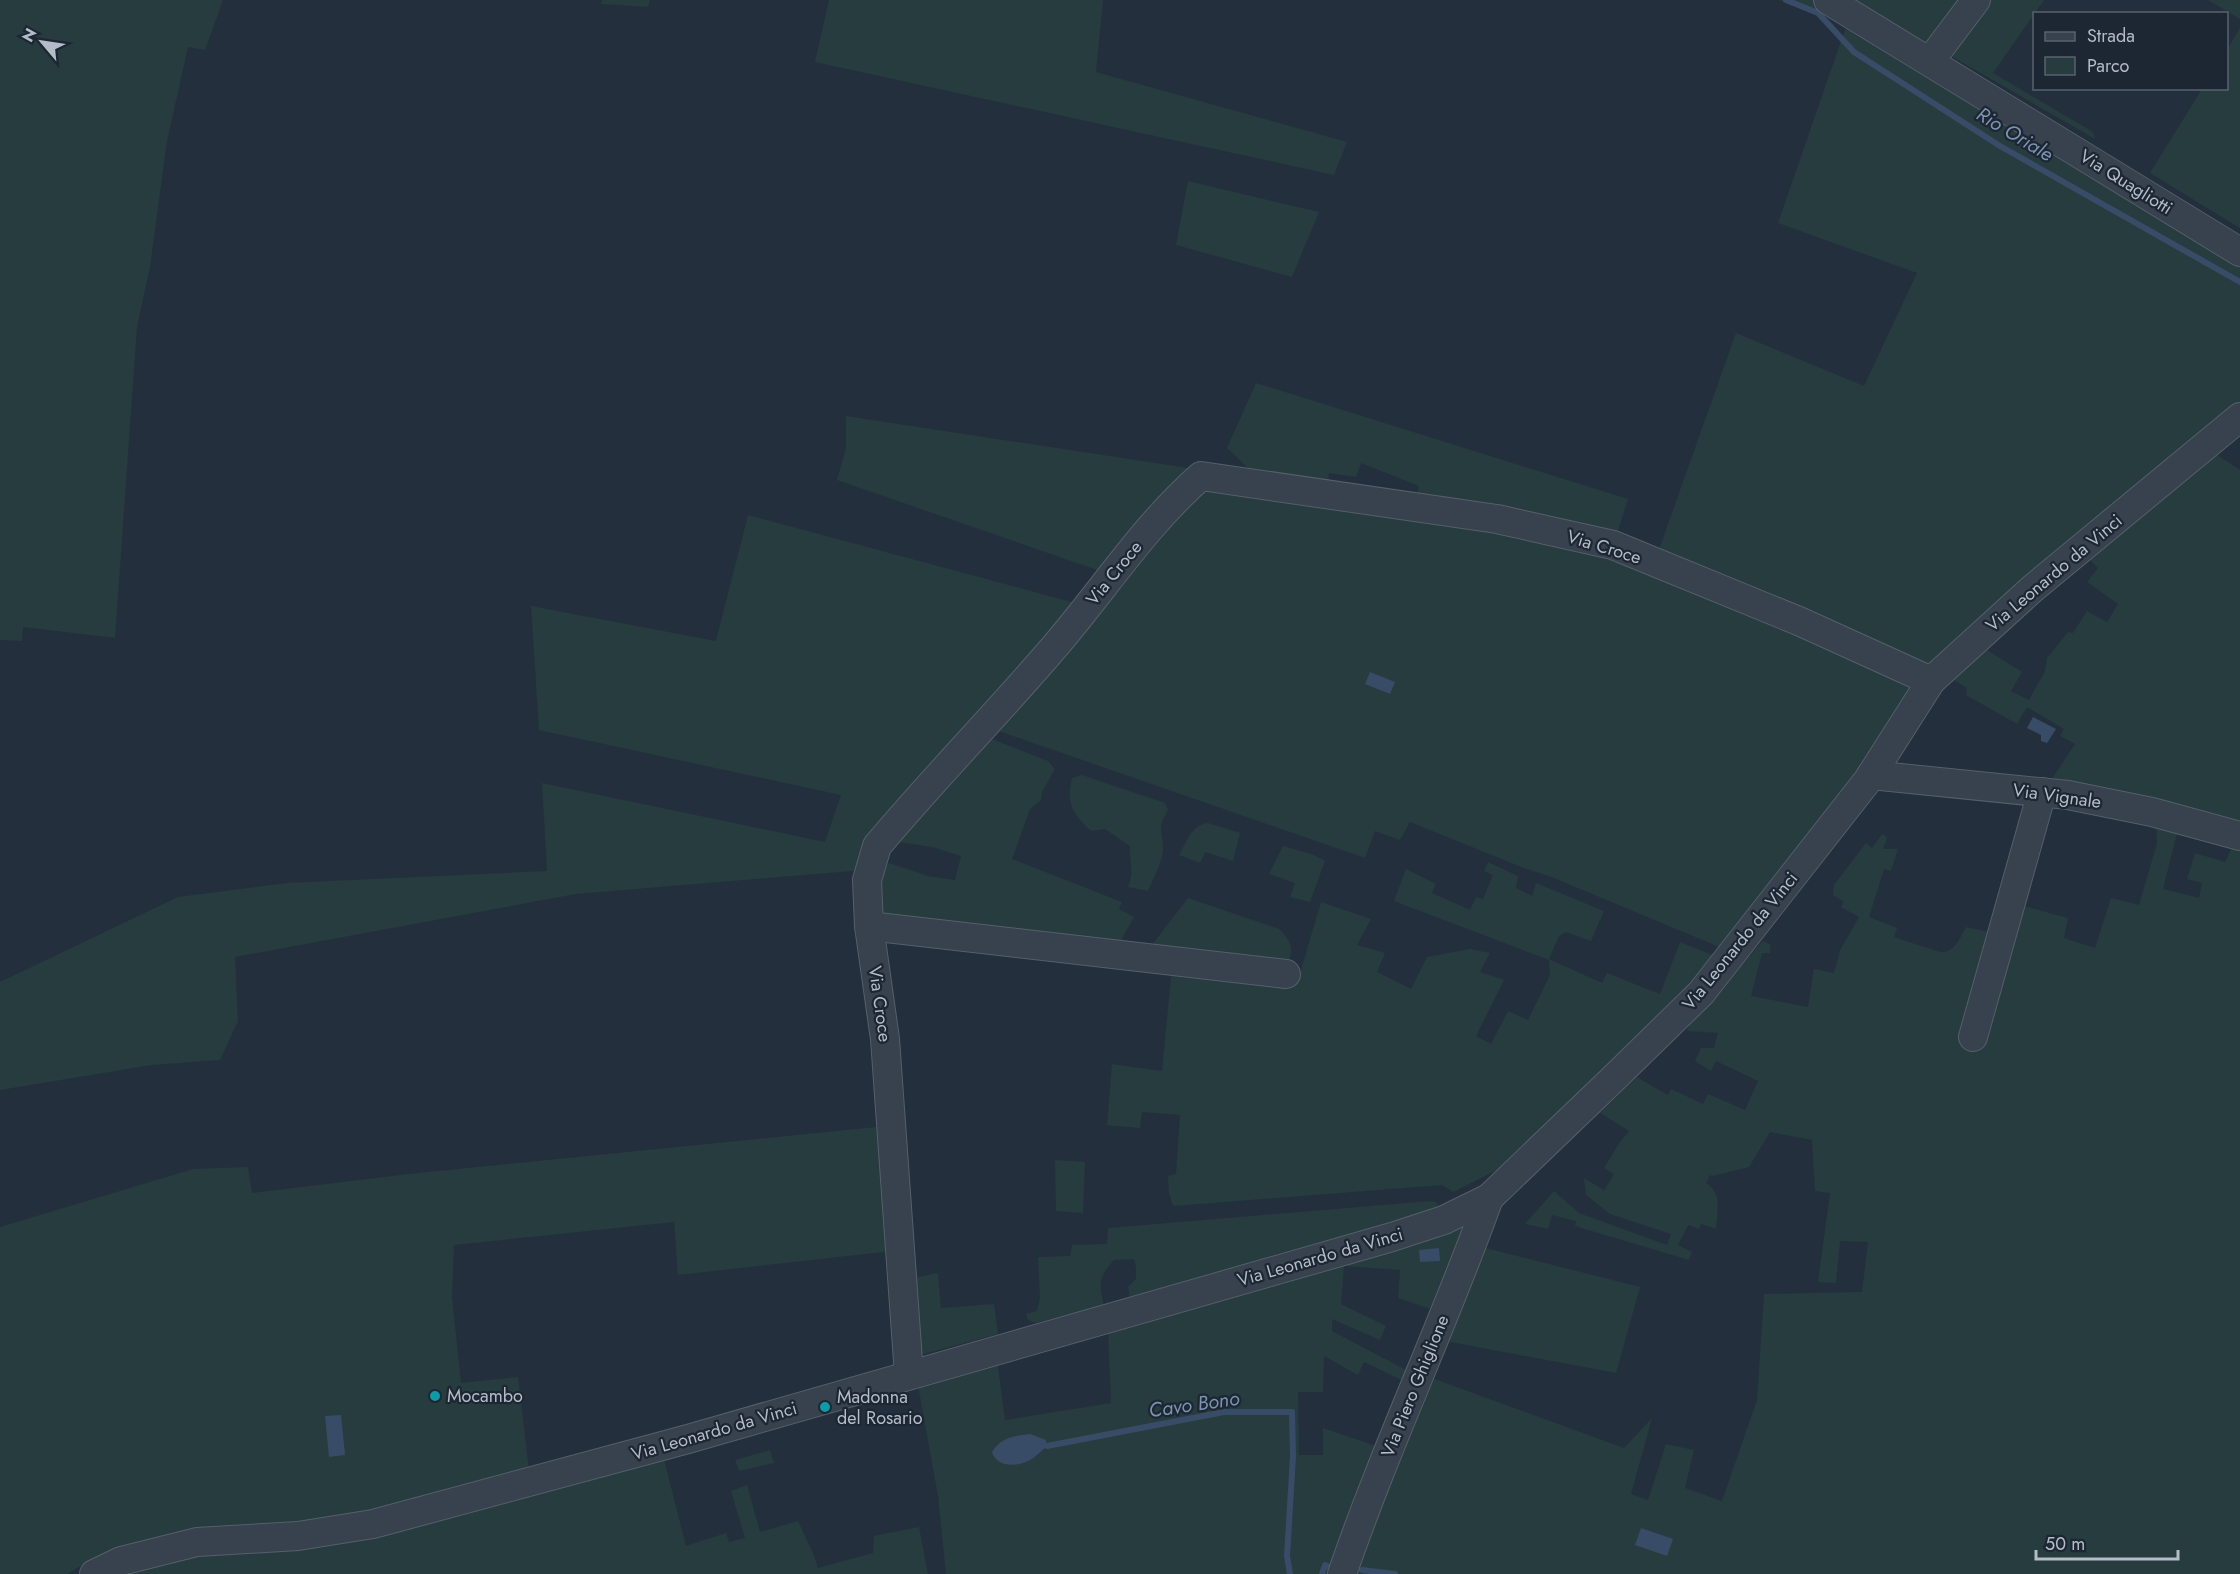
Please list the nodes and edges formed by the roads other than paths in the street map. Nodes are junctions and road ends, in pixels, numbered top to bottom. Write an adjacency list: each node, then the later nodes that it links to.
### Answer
1 (1828, 0): 3 (street, Via Quagliotti)
2 (1976, 0): 3 (street)
3 (1930, 61): 4 (street, Via Quagliotti)
4 (2240, 252)
5 (2240, 417): 6 (street, Via Leonardo da Vinci)
6 (1931, 681): 7 (street, Via Leonardo da Vinci); 10 (street, Via Croce)
7 (1872, 775): 8 (street, Via Vignale); 13 (street, Via Leonardo da Vinci)
8 (2042, 792): 9 (street, Via Vignale); 12 (street)
9 (2240, 836)
10 (869, 926): 11 (street); 14 (street, Via Croce)
11 (1286, 974)
12 (1973, 1037)
13 (1489, 1198): 14 (street, Via Leonardo da Vinci); 16 (street, Via Piero Ghiglione)
14 (909, 1375): 15 (street, Via Leonardo da Vinci)
15 (94, 1574)
16 (1342, 1574)

